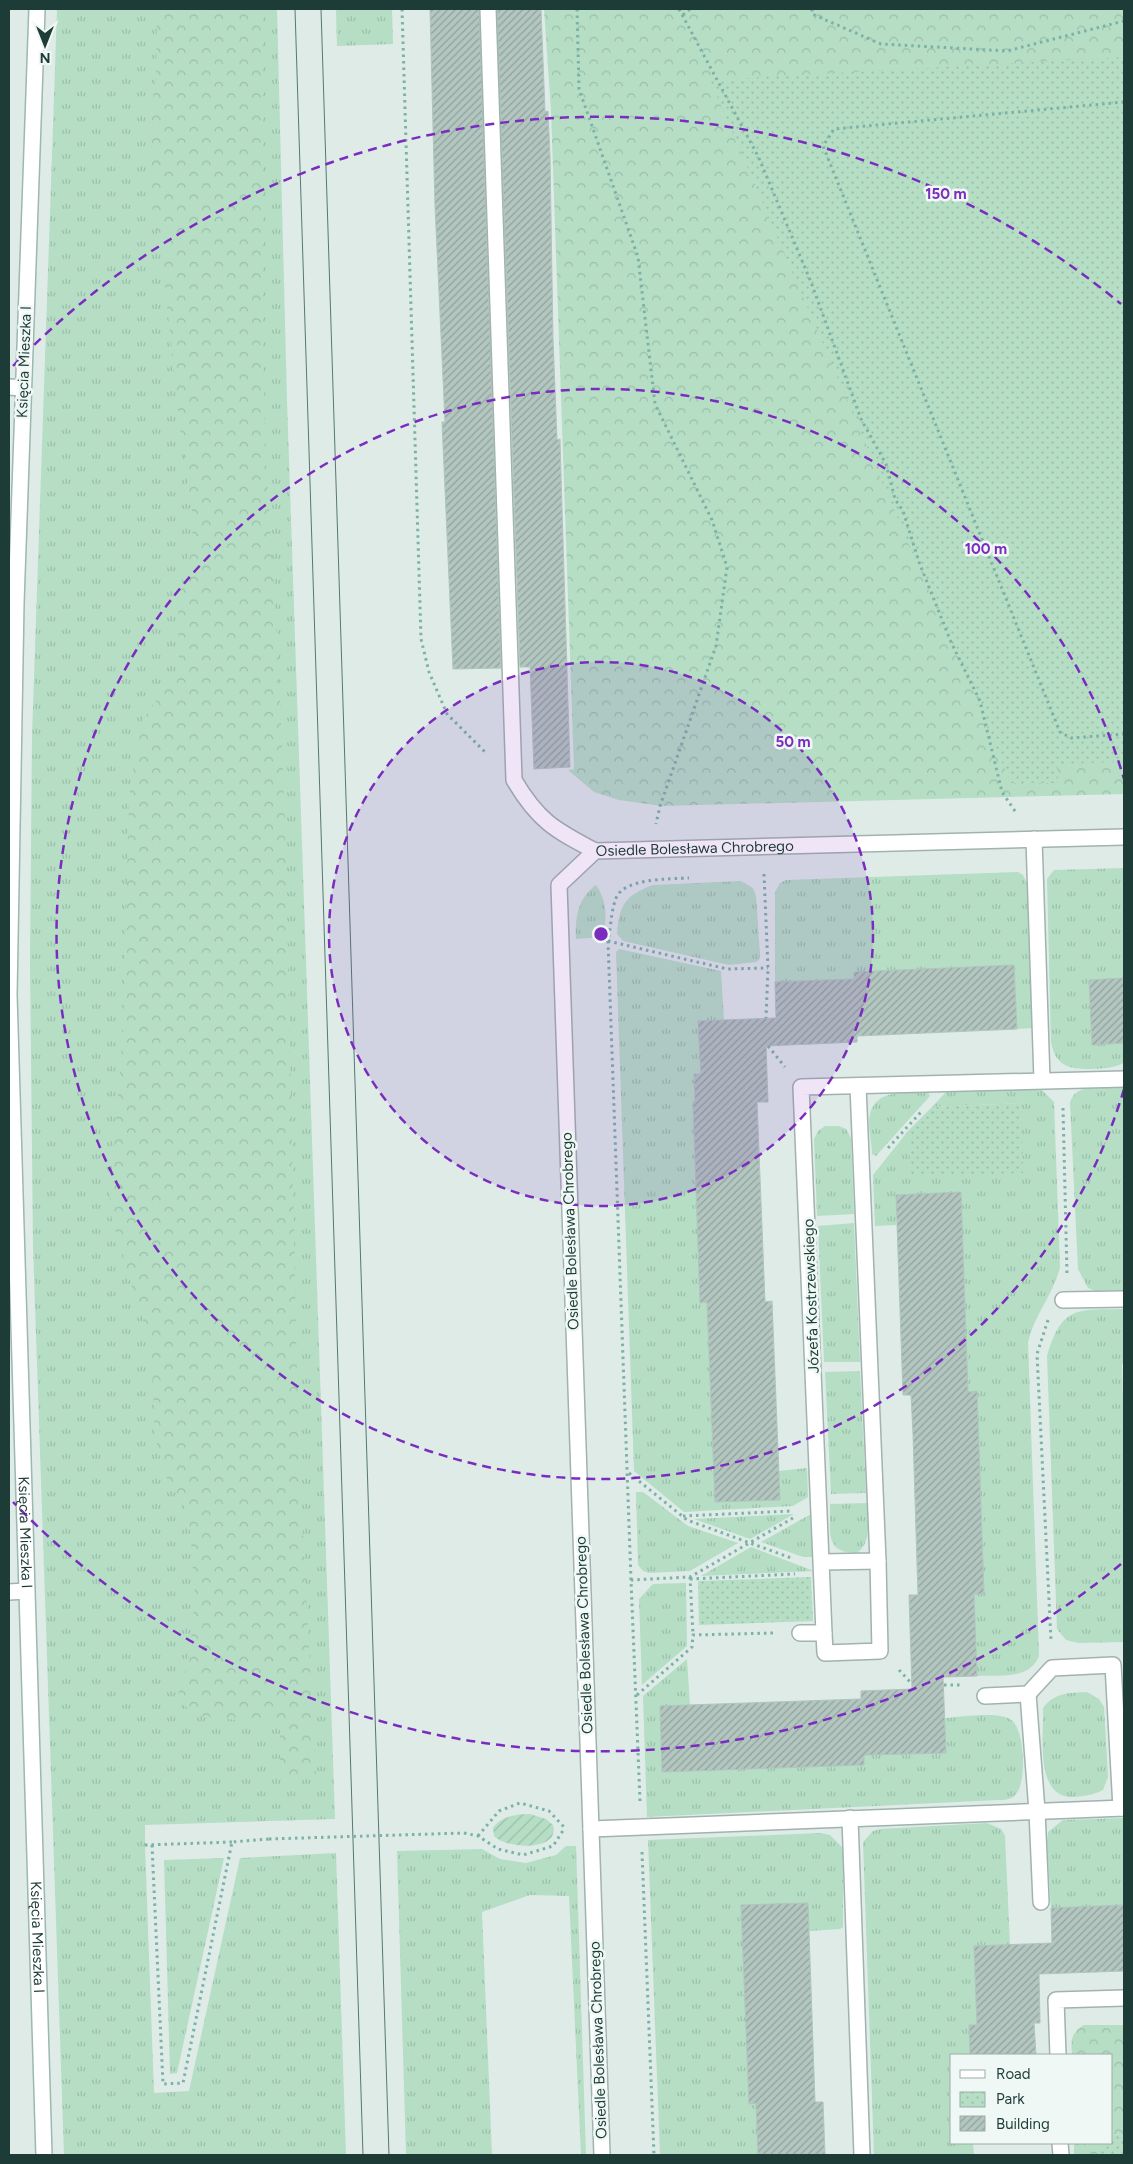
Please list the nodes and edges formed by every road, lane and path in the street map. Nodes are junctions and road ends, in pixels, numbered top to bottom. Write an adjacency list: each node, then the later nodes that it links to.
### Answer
1 (37, 9): 11 (street, Księcia Mieszka I)
2 (402, 9): 14 (path)
3 (488, 9): 14 (street)
4 (577, 9): 17 (path)
5 (678, 9): 8 (path)
6 (690, 9): 8 (path)
7 (812, 9): 9 (path)
8 (683, 16): 16 (path)
9 (1124, 21)
10 (1124, 102): 13 (path)
11 (16, 387): 12 (street, Księcia Mieszka I)
12 (12, 603): 43 (street, Księcia Mieszka I)
13 (1124, 734)
14 (514, 780): 18 (street)
15 (1124, 836): 16 (street, Osiedle Bolesława Chrobrego)
16 (1034, 839): 17 (street, Osiedle Bolesława Chrobrego); 27 (street)
17 (652, 850): 18 (street, Osiedle Bolesława Chrobrego)
18 (595, 851): 57 (street, Osiedle Bolesława Chrobrego)
19 (774, 873): 21 (path)
20 (754, 874): 21 (path)
21 (764, 874): 24 (path)
22 (698, 877): 23 (path)
23 (608, 941): 24 (path); 34 (path)
24 (768, 968): 25 (path)
25 (766, 1018)
26 (1124, 1079): 28 (street, Józefa Kostrzewskiego)
27 (1042, 1080): 28 (street, Józefa Kostrzewskiego); 29 (street, Józefa Kostrzewskiego)
28 (1062, 1080): 33 (path)
29 (948, 1083): 30 (street, Józefa Kostrzewskiego); 31 (path)
30 (858, 1086): 31 (street, Józefa Kostrzewskiego); 35 (street, Józefa Kostrzewskiego)
31 (862, 1176): 39 (street, Józefa Kostrzewskiego)
32 (1124, 1299): 33 (street)
33 (1063, 1300): 48 (path)
34 (628, 1472): 37 (path); 42 (path)
35 (820, 1503): 36 (path); 40 (street, Józefa Kostrzewskiego)
36 (806, 1511): 37 (path); 38 (path)
37 (682, 1516): 38 (path)
38 (750, 1543): 40 (path); 41 (path)
39 (878, 1561): 40 (street); 46 (street, Józefa Kostrzewskiego)
40 (822, 1568): 41 (path); 46 (street, Józefa Kostrzewskiego)
41 (690, 1578): 42 (path); 47 (path)
42 (632, 1580): 50 (path)
43 (26, 1591): 44 (street); 65 (street, Księcia Mieszka I)
44 (9, 1592)
45 (800, 1632): 46 (street); 47 (path)
46 (824, 1632)
47 (693, 1635): 50 (path)
48 (1052, 1668): 49 (street); 52 (street)
49 (1028, 1694): 51 (street); 53 (street)
50 (636, 1695): 55 (path)
51 (985, 1696)
52 (1123, 1808): 53 (street)
53 (1037, 1811): 54 (street); 62 (street)
54 (850, 1818): 55 (street); 68 (street)
55 (641, 1827): 57 (street); 67 (path)
56 (565, 1828): 57 (path); 58 (path); 58 (path)
57 (592, 1829): 66 (street, Osiedle Bolesława Chrobrego)
58 (478, 1836): 59 (path, bridge)
59 (232, 1842): 61 (path); 61 (path)
60 (145, 1845): 61 (path)
61 (152, 1845)
62 (1041, 1902)
63 (1124, 1998): 64 (street)
64 (1058, 2054)
65 (44, 2155)
66 (602, 2155)
67 (654, 2155)
68 (862, 2155)

